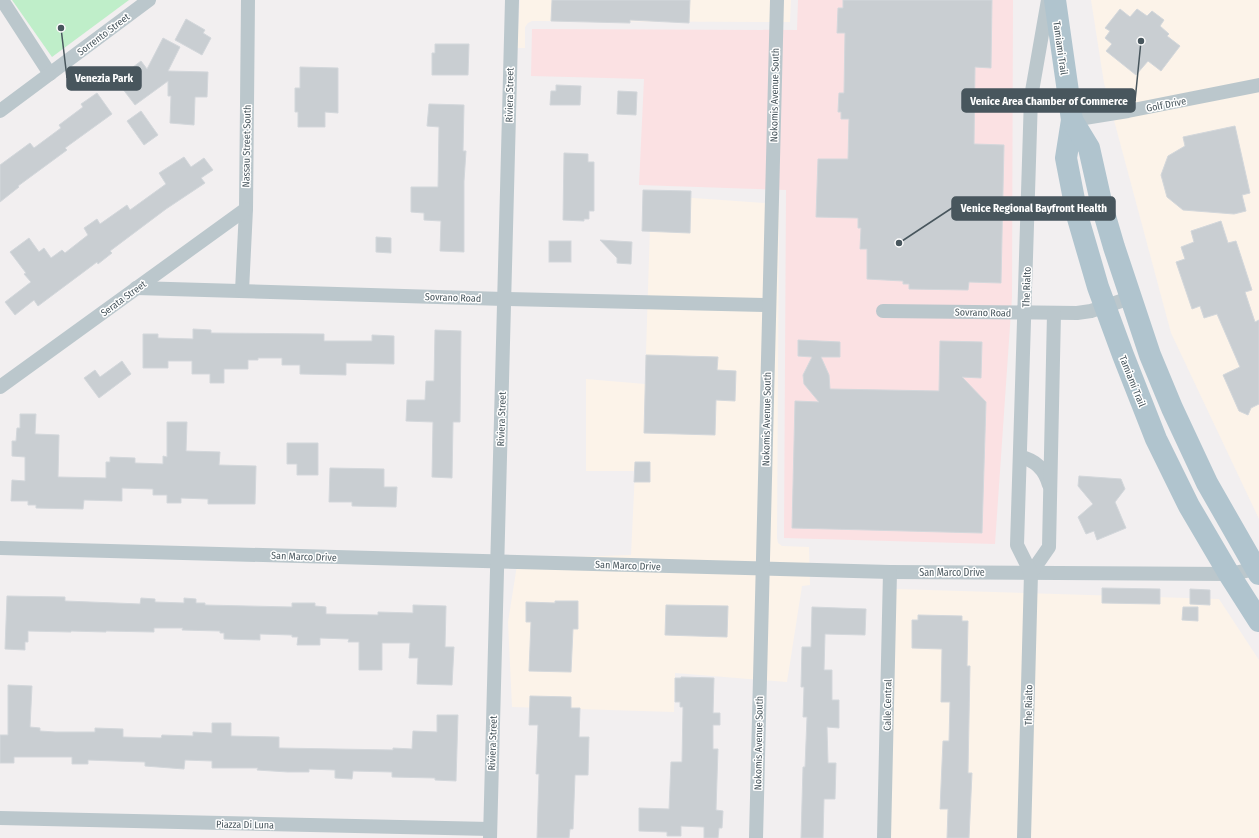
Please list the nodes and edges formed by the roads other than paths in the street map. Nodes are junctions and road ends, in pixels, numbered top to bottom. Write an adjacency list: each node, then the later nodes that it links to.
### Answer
1 (2, 0): 8 (street)
2 (149, 0): 8 (street, Sorrento Street)
3 (248, 0): 12 (street, Nassau Street South)
4 (512, 0): 16 (street, Riviera Street)
5 (777, 0): 17 (street, Nokomis Avenue South)
6 (1048, 0): 20 (street, The Rialto)
7 (1055, 0): 11 (main road, Tamiami Trail)
8 (50, 74): 10 (street, Sorrento Street)
9 (1259, 85): 11 (street, Golf Drive)
10 (0, 111)
11 (1072, 120): 15 (main road, Tamiami Trail); 18 (main road, Tamiami Trail)
12 (246, 209): 13 (street, Serata Street); 14 (street, Nassau Street South)
13 (136, 288): 14 (street, Sovrano Road); 22 (street, Serata Street)
14 (242, 291): 16 (street, Sovrano Road)
15 (1130, 298): 18 (street, Sovrano Road); 30 (main road, Tamiami Trail)
16 (504, 299): 17 (street, Sovrano Road); 26 (street, Riviera Street)
17 (769, 305): 27 (street, Nokomis Avenue South)
18 (1105, 306): 21 (street, Sovrano Road); 31 (main road, Tamiami Trail)
19 (883, 311): 20 (street, Sovrano Road)
20 (1025, 313): 21 (street, Sovrano Road); 23 (street, The Rialto)
21 (1054, 313): 24 (street)
22 (0, 387)
23 (1020, 458): 24 (street); 29 (street, The Rialto)
24 (1050, 492): 29 (street)
25 (0, 548): 26 (street, San Marco Drive)
26 (497, 562): 27 (street, San Marco Drive); 34 (street, Riviera Street)
27 (762, 570): 28 (street, San Marco Drive); 35 (street, Nokomis Avenue South)
28 (890, 572): 29 (street, San Marco Drive); 36 (street, Calle Central)
29 (1031, 572): 31 (street, San Marco Drive); 37 (street, The Rialto)
30 (1257, 572): 31 (street, San Marco Drive)
31 (1230, 574): 32 (main road, Tamiami Trail)
32 (1259, 621)
33 (0, 818): 34 (street, Piazza Di Luna)
34 (490, 834)
35 (756, 838)
36 (884, 838)
37 (1024, 838)

